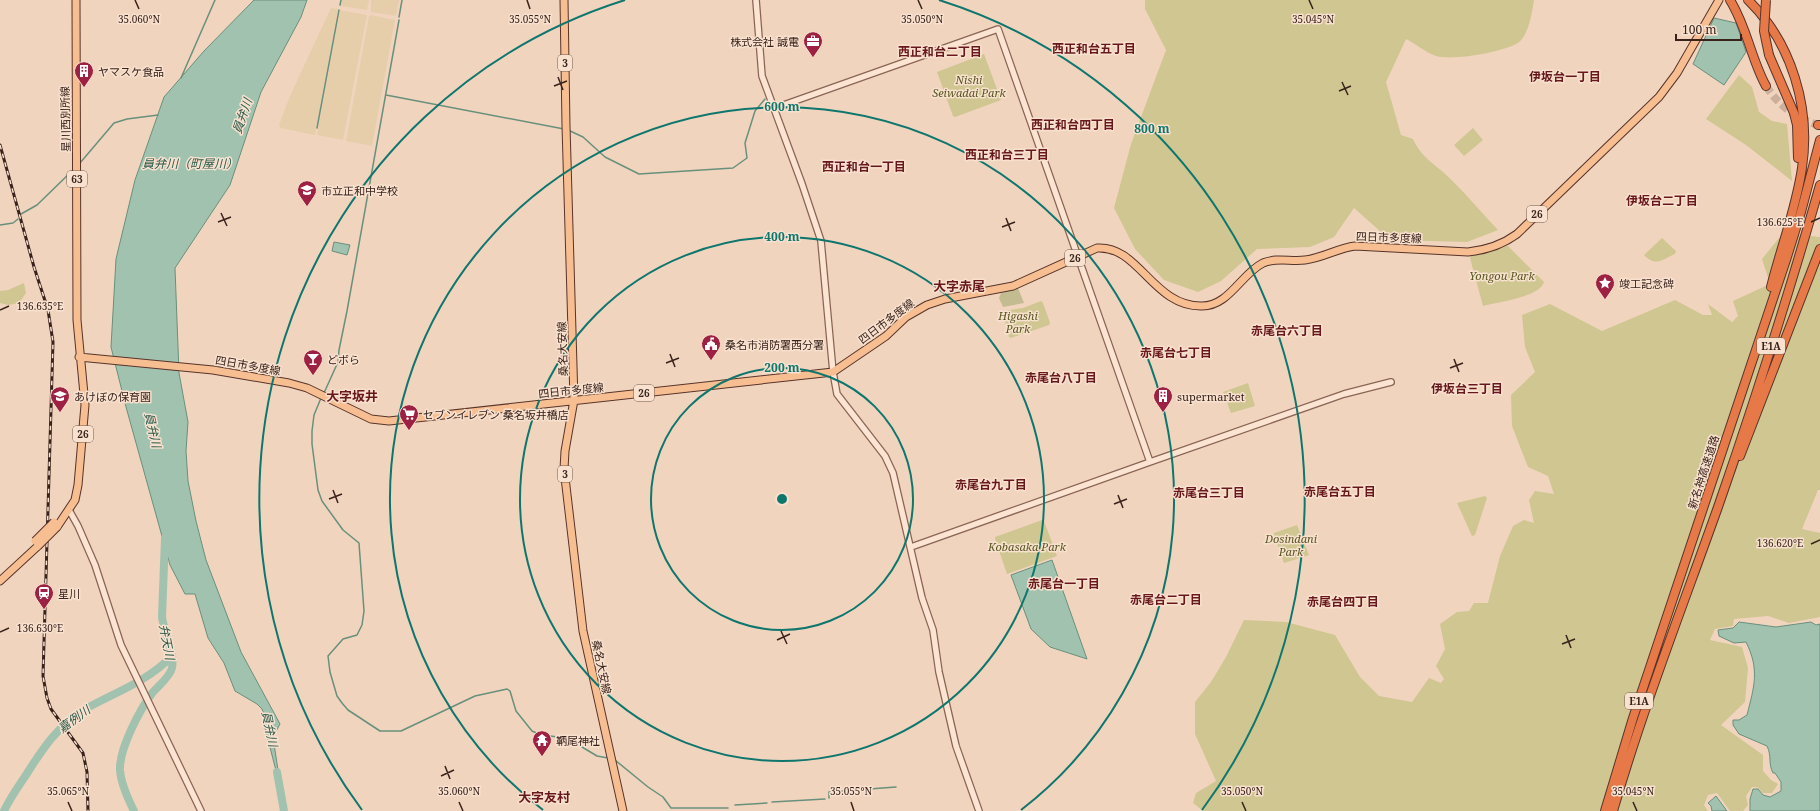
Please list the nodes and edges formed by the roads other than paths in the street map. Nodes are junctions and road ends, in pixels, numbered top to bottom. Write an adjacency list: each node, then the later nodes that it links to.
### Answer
1 (76, 0): 18 (main road, 星川西別所線 / 63)
2 (564, 0): 21 (main road, 桑名大安線 / 3)
3 (756, 0): 9 (street)
4 (1719, 0): 14 (main road, 四日市多度線 / 26)
5 (1730, 0): 8 (highway)
6 (1748, 0): 12 (highway)
7 (1766, 0): 12 (highway, bridge)
8 (1766, 86)
9 (775, 108): 14 (street); 19 (street)
10 (1820, 140): 16 (highway, 新名神高速道路 / E1A)
11 (1820, 185): 23 (highway, E1A)
12 (1797, 193): 16 (highway)
13 (1820, 249): 17 (highway)
14 (1078, 256): 19 (main road, 四日市多度線 / 26); 22 (street)
15 (1820, 264): 17 (highway)
16 (1763, 327): 30 (highway, 新名神高速道路 / E1A)
17 (1786, 339): 23 (highway)
18 (81, 357): 21 (main road, 四日市多度線 / 26); 24 (main road, 26)
19 (833, 372): 21 (main road, 四日市多度線 / 26); 25 (street)
20 (1391, 382): 22 (street)
21 (574, 400): 28 (main road, 桑名大安線 / 3)
22 (1150, 462): 25 (street)
23 (1718, 506): 31 (highway, E1A)
24 (69, 510): 26 (main road, 26, bridge); 27 (street)
25 (911, 547): 29 (street)
26 (0, 581)
27 (201, 811)
28 (623, 811)
29 (979, 811)
30 (1605, 811)
31 (1613, 811)

